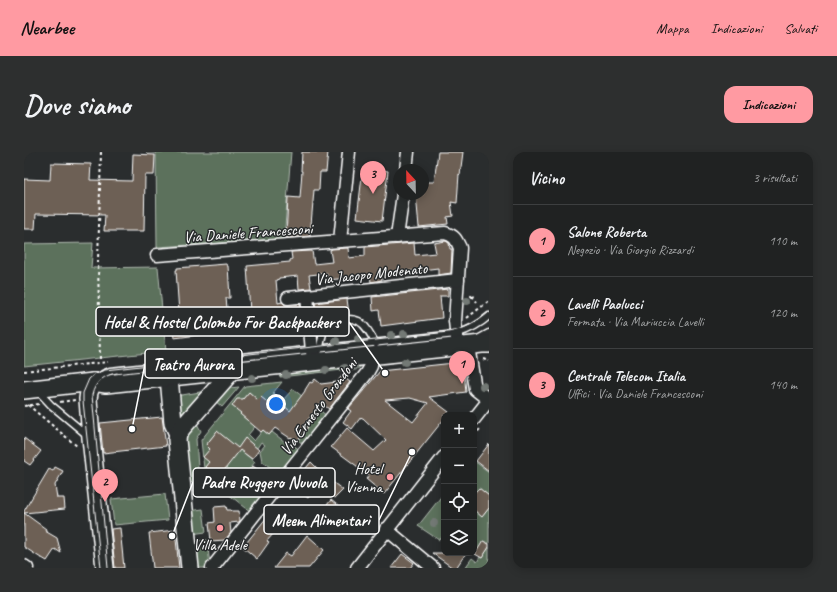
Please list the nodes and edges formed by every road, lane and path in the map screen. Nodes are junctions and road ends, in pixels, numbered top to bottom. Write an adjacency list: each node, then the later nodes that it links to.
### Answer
1 (101, 152): 20 (path)
2 (349, 152): 7 (street)
3 (408, 152): 4 (street)
4 (407, 164)
5 (402, 200): 6 (street)
6 (397, 237): 7 (street, Via Daniele Francesconi); 9 (street, Via Daniele Francesconi)
7 (340, 242): 8 (street, Via Daniele Francesconi)
8 (157, 255)
9 (458, 280): 10 (street, Via Jacopo Modenato); 17 (street, Via Daniele Francesconi)
10 (307, 296): 12 (street, Via Jacopo Modenato); 19 (street)
11 (473, 297): 14 (path)
12 (288, 298)
13 (489, 301): 16 (path)
14 (478, 302)
15 (489, 316): 17 (lane)
16 (466, 320)
17 (476, 341): 18 (street); 25 (street, Via Daniele Francesconi)
18 (376, 351): 19 (street); 19 (lane); 35 (street, Via Ernesto Grondoni)
19 (315, 355): 21 (street); 23 (lane)
20 (100, 359)
21 (232, 371): 22 (street); 27 (street)
22 (169, 377): 23 (street); 27 (street)
23 (93, 382): 24 (street); 28 (street)
24 (29, 394): 28 (lane); 28 (path)
25 (489, 400): 26 (street)
26 (477, 415)
27 (178, 434): 34 (street)
28 (85, 444): 33 (street)
29 (441, 461): 30 (street)
30 (386, 530): 36 (street); 37 (street)
31 (24, 566): 32 (street)
32 (27, 568)
33 (106, 568)
34 (190, 568)
35 (212, 568)
36 (357, 568)
37 (433, 568)

